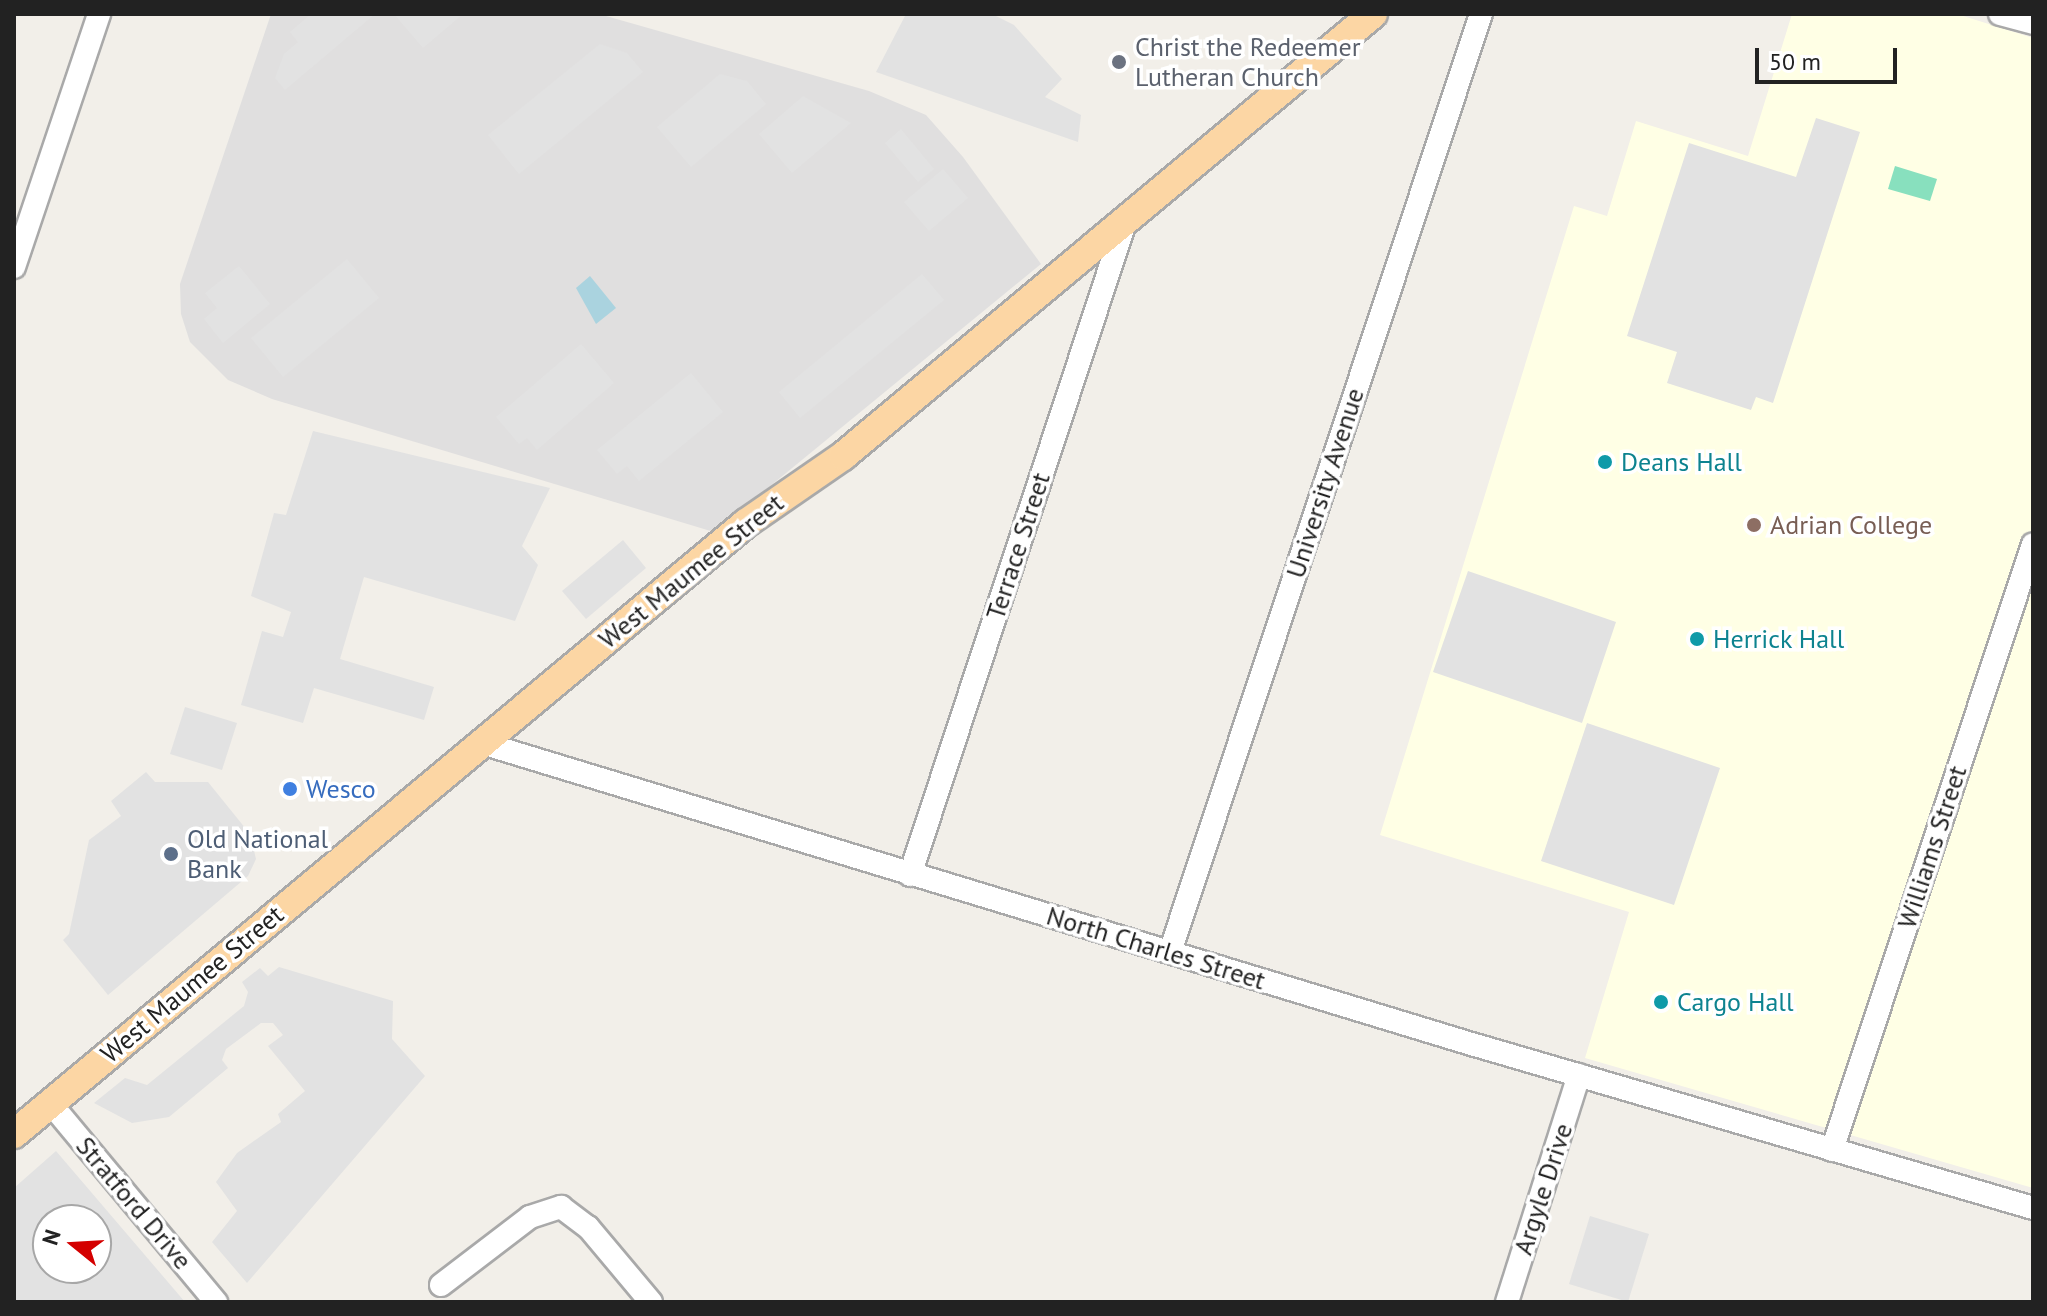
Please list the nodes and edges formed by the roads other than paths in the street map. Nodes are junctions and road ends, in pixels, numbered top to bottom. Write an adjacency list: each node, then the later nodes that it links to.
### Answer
1 (99, 14): 7 (street)
2 (1373, 14): 6 (main road, West Maumee Street)
3 (1481, 14): 11 (street, University Avenue)
4 (2000, 14): 5 (street)
5 (2033, 23)
6 (1126, 217): 9 (main road, West Maumee Street); 10 (street, Terrace Street)
7 (14, 267)
8 (2033, 544): 15 (street, Williams Street)
9 (482, 743): 10 (street, North Charles Street); 13 (main road, West Maumee Street)
10 (910, 875): 11 (street, North Charles Street)
11 (1170, 952): 12 (street, North Charles Street)
12 (1579, 1075): 15 (street, North Charles Street); 20 (street, Argyle Drive)
13 (51, 1104): 14 (main road, West Maumee Street); 18 (street, Stratford Drive)
14 (14, 1134)
15 (1832, 1150): 16 (street, North Charles Street)
16 (2033, 1208)
17 (441, 1285): 19 (street)
18 (216, 1302)
19 (651, 1302)
20 (1507, 1302)

